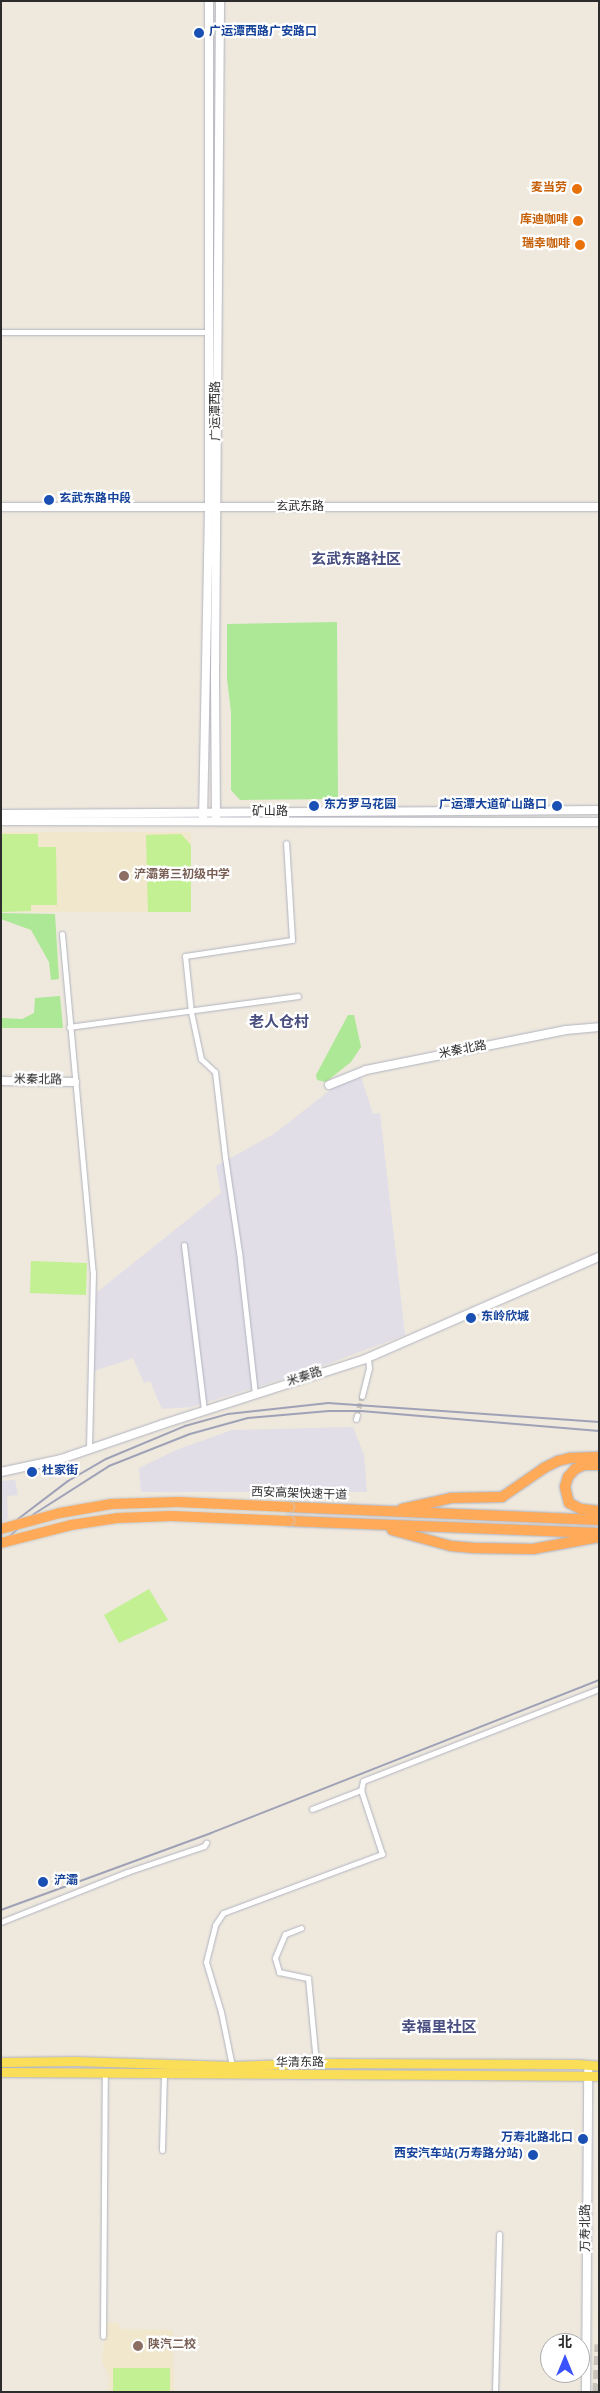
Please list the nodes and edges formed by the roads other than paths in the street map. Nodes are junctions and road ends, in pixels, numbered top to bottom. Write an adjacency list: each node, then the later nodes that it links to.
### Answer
1 (209, 1): 4 (street, 广运潭西路)
2 (220, 1): 7 (street, 广运潭西路)
3 (1, 332): 4 (street)
4 (208, 332): 7 (street, 广运潭西路)
5 (1, 507): 7 (street, 玄武东路)
6 (599, 507): 7 (street, 玄武东路)
7 (213, 508): 10 (street, 广运潭西路); 11 (street, 广运潭西路)
8 (599, 810): 11 (street, 矿山路)
9 (1, 814): 10 (street, 矿山路)
10 (203, 817): 11 (street, 矿山路); 12 (street, 矿山路)
11 (216, 817): 13 (street, 矿山路)
12 (1, 821)
13 (599, 822)
14 (286, 843): 17 (street)
15 (62, 934): 18 (street)
16 (298, 996): 17 (street)
17 (191, 1012): 18 (street); 26 (street)
18 (69, 1027): 21 (street)
19 (599, 1027): 22 (street, 米秦北路)
20 (1, 1081): 21 (street, 米秦北路)
21 (74, 1082): 29 (street)
22 (329, 1085)
23 (184, 1246): 28 (street)
24 (599, 1257): 25 (street, 米秦路)
25 (368, 1358): 26 (street, 米秦路); 27 (street)
26 (255, 1394): 28 (street, 米秦路)
27 (362, 1396)
28 (204, 1410): 29 (street, 米秦路)
29 (89, 1449): 32 (street, 米秦路)
30 (599, 1457): 33 (highway)
31 (599, 1465): 34 (highway)
32 (1, 1472)
33 (392, 1511): 35 (highway, 西安高架快速干道); 37 (highway, 西安高架快速干道, bridge)
34 (599, 1511)
35 (599, 1520)
36 (366, 1524): 38 (highway); 38 (highway); 39 (highway, bridge)
37 (1, 1529)
38 (599, 1535)
39 (1, 1543)
40 (599, 1689): 41 (street)
41 (361, 1790): 42 (street); 49 (street)
42 (312, 1809)
43 (206, 1843): 44 (street)
44 (1, 1922)
45 (301, 1928): 47 (street)
46 (1, 2062): 49 (main road, 华清东路)
47 (316, 2064): 48 (main road, 华清东路); 49 (main road, 华清东路)
48 (588, 2065): 50 (main road, 华清东路); 54 (street, 万寿北路)
49 (232, 2066)
50 (599, 2066)
51 (1, 2072): 52 (main road, 华清东路)
52 (105, 2072): 53 (main road, 华清东路); 58 (street)
53 (164, 2072): 54 (main road, 华清东路); 56 (street)
54 (588, 2075): 55 (main road, 华清东路); 60 (street, 万寿北路)
55 (599, 2076)
56 (162, 2150)
57 (499, 2234): 59 (street)
58 (103, 2336)
59 (495, 2392)
60 (586, 2392)

